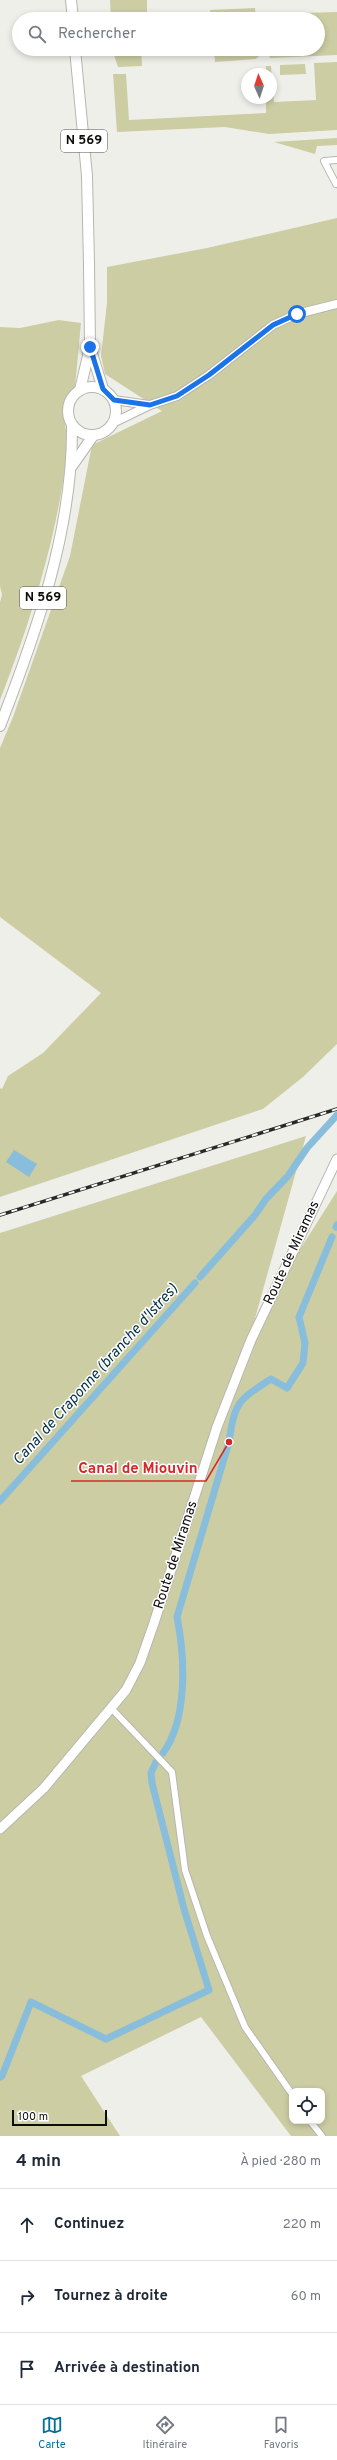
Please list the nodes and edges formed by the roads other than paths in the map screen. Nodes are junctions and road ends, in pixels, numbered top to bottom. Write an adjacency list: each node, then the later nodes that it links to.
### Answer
1 (72, 0): 2 (main road)
2 (73, 12)
3 (76, 56): 7 (main road, N 569)
4 (337, 160): 5 (street)
5 (336, 184)
6 (337, 304): 11 (street)
7 (90, 347): 8 (main road, N 569); 9 (main road, N 569)
8 (103, 389): 9 (main road); 10 (main road)
9 (80, 390): 13 (main road)
10 (114, 400): 11 (street); 12 (main road)
11 (150, 405): 12 (street)
12 (113, 423): 14 (main road)
13 (72, 426): 14 (main road); 15 (main road, N 569)
14 (94, 436): 15 (main road, N 569)
15 (72, 466): 16 (main road, N 569)
16 (0, 726)
17 (337, 1159): 18 (main road, Route de Miramas)
18 (112, 1709): 19 (main road, Route de Miramas); 20 (street)
19 (0, 1829)
20 (289, 2090)
21 (312, 2124): 22 (street)
22 (322, 2136)

